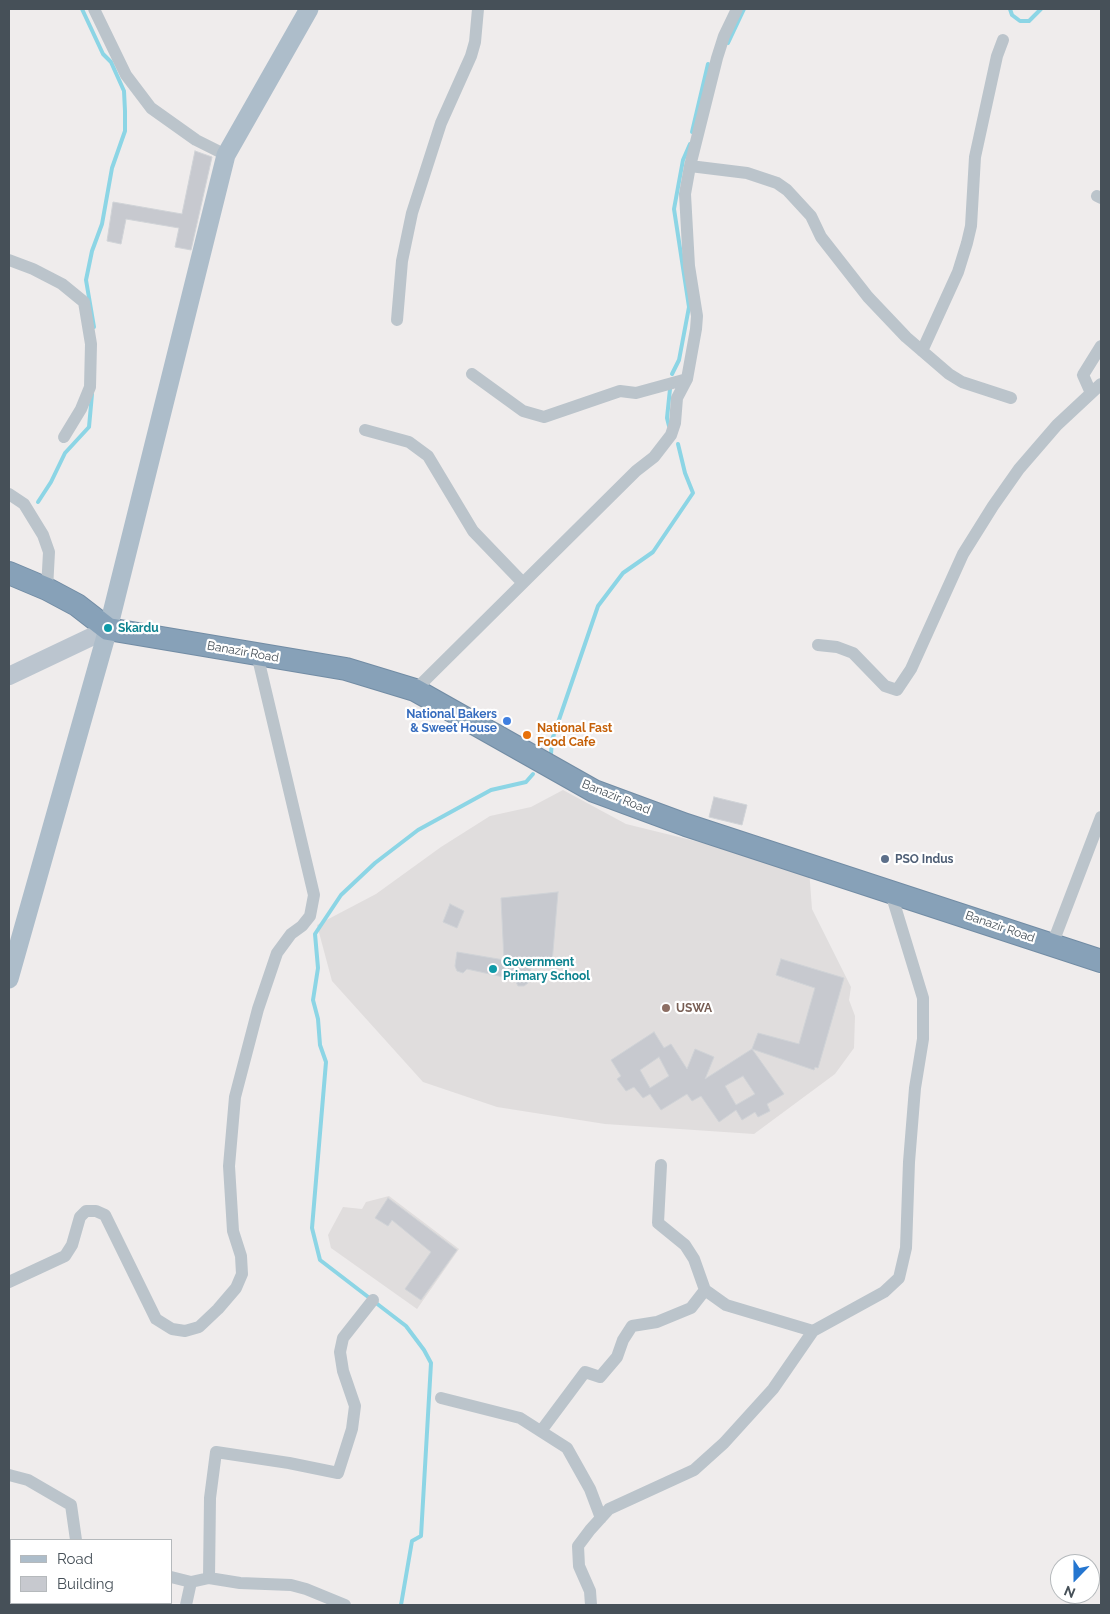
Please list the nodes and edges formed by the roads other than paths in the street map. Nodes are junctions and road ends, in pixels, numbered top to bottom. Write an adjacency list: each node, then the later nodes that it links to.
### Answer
1 (94, 9): 6 (street)
2 (309, 9): 6 (main road)
3 (478, 9): 9 (street)
4 (738, 9): 7 (street)
5 (1003, 40): 11 (street)
6 (226, 155): 23 (main road)
7 (690, 166): 11 (street); 13 (street)
8 (9, 260): 18 (street)
9 (397, 320)
10 (1101, 346): 15 (street)
11 (922, 351): 16 (street)
12 (472, 374): 13 (street)
13 (687, 379): 21 (street)
14 (1101, 384): 15 (street)
15 (1091, 393): 24 (street)
16 (1011, 398)
17 (365, 430): 21 (street)
18 (64, 437)
19 (9, 494): 22 (street)
20 (9, 573): 22 (highway)
21 (523, 583): 27 (street)
22 (47, 589): 23 (highway)
23 (108, 629): 25 (highway, Banazir Road); 26 (main road); 32 (main road)
24 (818, 645)
25 (257, 654): 27 (highway, Banazir Road); 34 (street)
26 (9, 676)
27 (415, 690): 29 (highway, Banazir Road)
28 (1101, 817): 30 (street)
29 (890, 890): 30 (highway, Banazir Road); 37 (street)
30 (1052, 944): 31 (highway, Banazir Road)
31 (1101, 961)
32 (9, 979)
33 (661, 1165): 35 (street)
34 (9, 1282)
35 (704, 1290): 37 (street); 39 (street)
36 (372, 1300): 44 (street)
37 (813, 1332): 41 (street)
38 (441, 1398): 39 (street)
39 (541, 1432): 41 (street)
40 (9, 1475): 42 (street)
41 (601, 1518): 48 (street)
42 (76, 1539)
43 (172, 1577): 45 (street)
44 (209, 1578): 45 (street); 47 (street)
45 (191, 1582): 46 (street)
46 (186, 1605)
47 (344, 1605)
48 (591, 1605)

